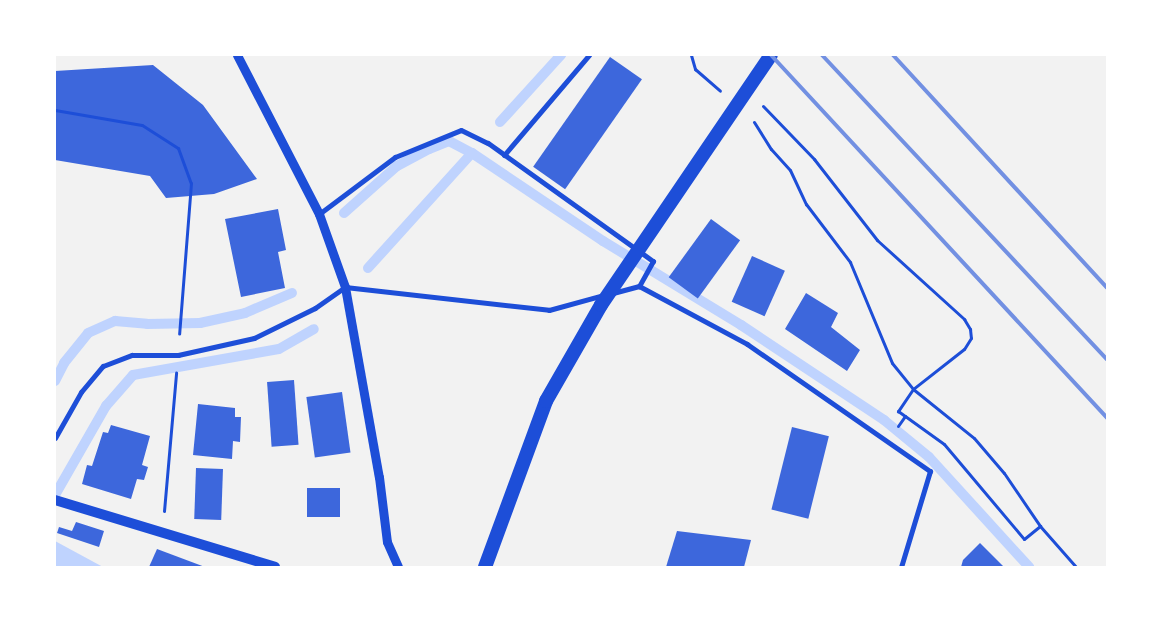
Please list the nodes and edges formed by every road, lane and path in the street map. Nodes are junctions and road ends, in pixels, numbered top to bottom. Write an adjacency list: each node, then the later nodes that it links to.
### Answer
1 (237, 55): 10 (street)
2 (589, 55): 9 (street)
3 (691, 55): 5 (path)
4 (771, 55): 23 (highway)
5 (728, 98)
6 (756, 102): 14 (path)
7 (55, 110): 13 (path)
8 (748, 116): 14 (path)
9 (504, 155): 10 (street); 12 (street)
10 (319, 214): 11 (street)
11 (345, 286): 12 (street); 13 (street); 22 (street)
12 (639, 286): 17 (street)
13 (178, 355): 16 (street); 20 (path)
14 (912, 389): 15 (path); 19 (path)
15 (905, 416): 17 (path); 19 (path)
16 (55, 438)
17 (887, 441): 24 (street)
18 (55, 500): 20 (main road)
19 (1040, 526): 25 (path)
20 (162, 532): 21 (main road)
21 (276, 567)
22 (398, 567)
23 (485, 567)
24 (901, 567)
25 (1076, 567)

